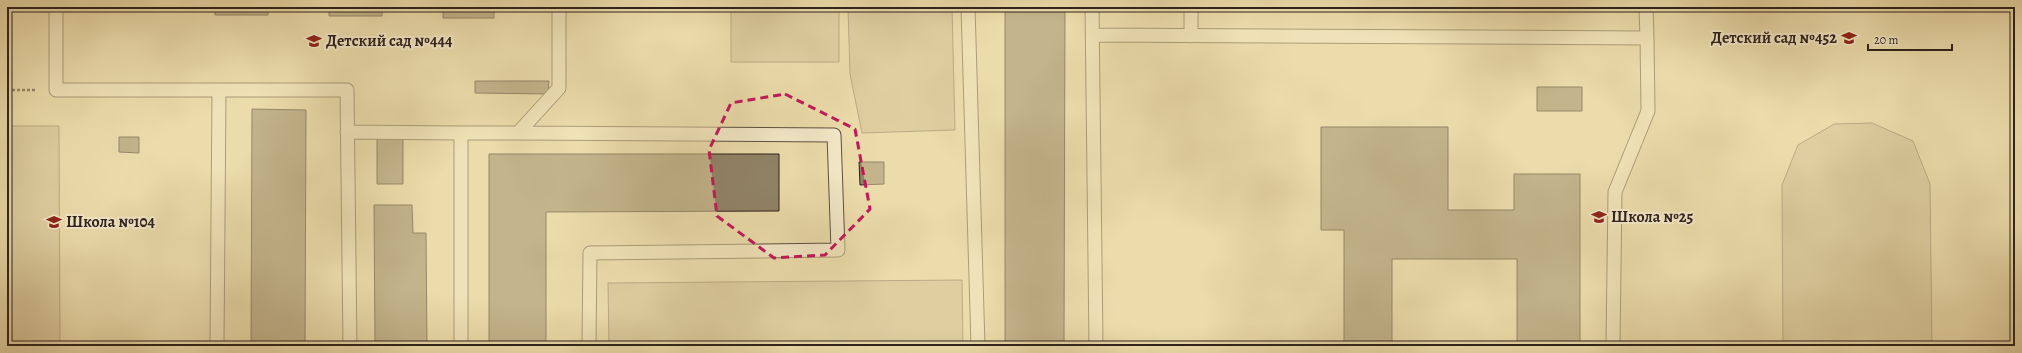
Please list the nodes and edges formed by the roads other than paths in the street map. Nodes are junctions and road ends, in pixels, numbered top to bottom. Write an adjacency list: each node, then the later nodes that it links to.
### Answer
1 (56, 7): 10 (lane)
2 (559, 7): 13 (lane)
3 (968, 7): 18 (lane)
4 (1092, 7): 7 (lane)
5 (1191, 7): 8 (lane)
6 (1646, 7): 9 (lane)
7 (1093, 35): 8 (lane); 19 (lane)
8 (1191, 36): 9 (lane)
9 (1647, 38): 20 (lane)
10 (219, 90): 11 (lane); 14 (lane)
11 (347, 132): 12 (lane); 15 (lane)
12 (462, 133): 13 (lane); 16 (lane)
13 (518, 133): 17 (lane)
14 (218, 346)
15 (350, 346)
16 (461, 346)
17 (589, 346)
18 (978, 346)
19 (1096, 346)
20 (1613, 346)

